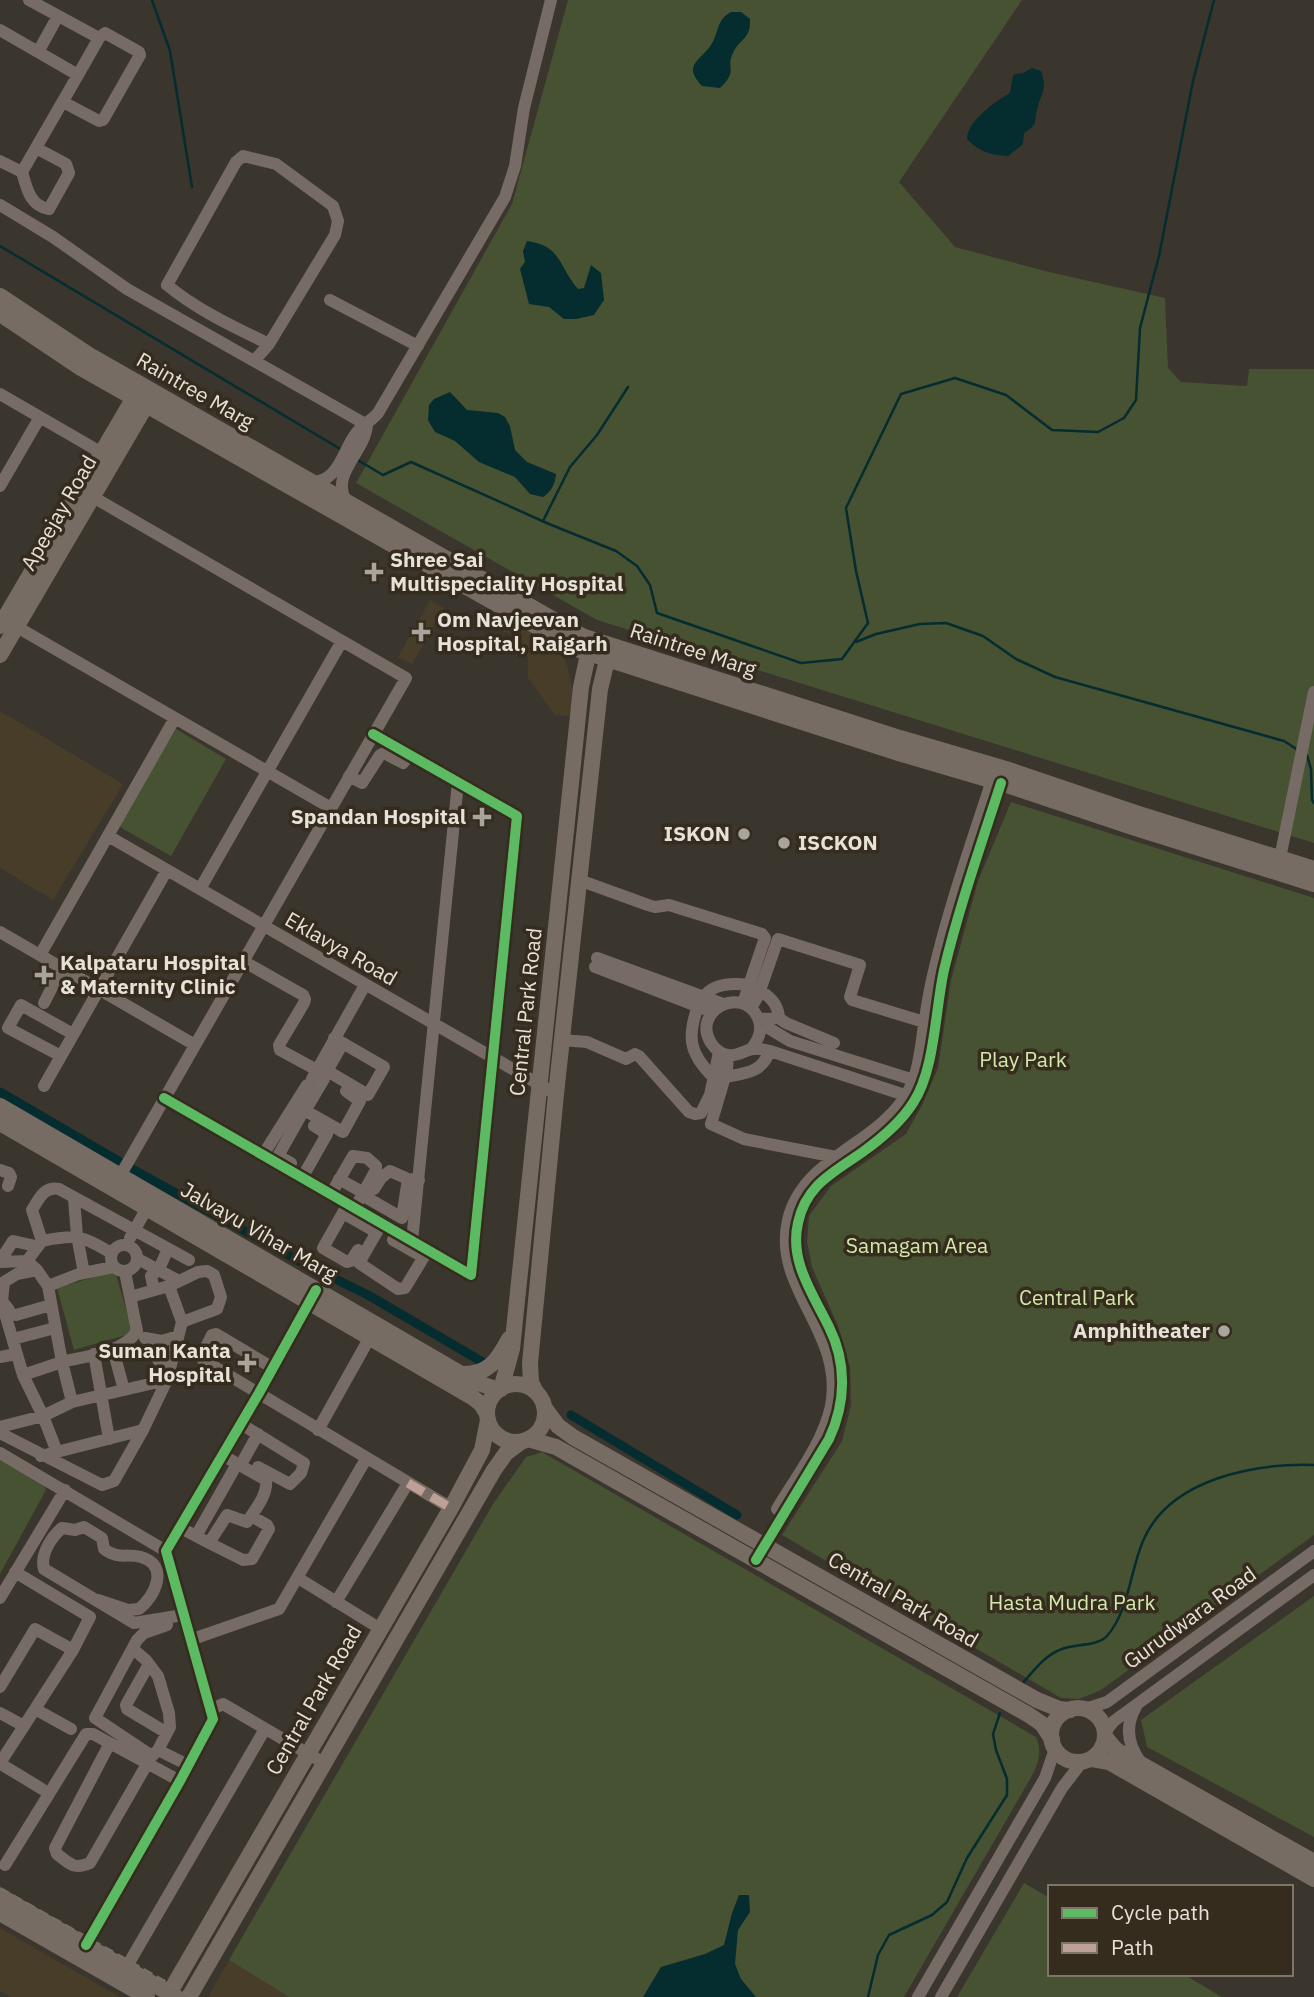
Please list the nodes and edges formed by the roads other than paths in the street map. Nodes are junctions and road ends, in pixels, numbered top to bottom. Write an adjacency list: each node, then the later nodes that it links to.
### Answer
1 (29, 0): 3 (street)
2 (551, 0): 17 (street)
3 (58, 16): 5 (street); 6 (street)
4 (0, 30): 6 (street)
5 (99, 38): 7 (street); 8 (street)
6 (38, 52): 7 (street)
7 (78, 75): 8 (street)
8 (63, 102): 9 (street)
9 (36, 148): 11 (street); 11 (street)
10 (0, 161): 11 (street)
11 (22, 173)
12 (0, 205): 18 (street)
13 (0, 296): 20 (main road, Raintree Marg)
14 (330, 300): 17 (street)
15 (0, 314): 20 (main road, Raintree Marg)
16 (270, 344): 16 (street); 18 (street)
17 (418, 346): 22 (street)
18 (254, 361): 22 (street)
19 (0, 394): 21 (street)
20 (144, 395): 23 (main road, Apeejay Road); 25 (main road, Raintree Marg); 27 (main road, Apeejay Road); 31 (main road, Raintree Marg)
21 (40, 417): 23 (street); 26 (street)
22 (367, 425): 24 (street)
23 (102, 453): 27 (main road, Apeejay Road)
24 (345, 463): 25 (street); 28 (street)
25 (310, 482): 28 (main road, Raintree Marg)
26 (0, 486)
27 (86, 494): 29 (main road, Apeejay Road); 30 (street)
28 (346, 502): 31 (main road, Raintree Marg)
29 (7, 624): 33 (main road, Apeejay Road); 35 (street)
30 (342, 641): 36 (street); 38 (street)
31 (590, 647): 32 (main road, Raintree Marg); 80 (main road, Central Park Road)
32 (608, 653): 41 (main road, Raintree Marg); 44 (main road, Raintree Marg); 47 (main road, Central Park Road)
33 (0, 655)
34 (1314, 692): 44 (street)
35 (175, 718): 38 (street); 43 (street)
36 (373, 734): 37 (street); 39 (street)
37 (410, 755): 39 (street); 40 (street)
38 (267, 771): 42 (street); 49 (street)
39 (349, 776): 42 (street)
40 (458, 782): 66 (street); 76 (street)
41 (997, 782): 44 (main road, Raintree Marg); 65 (street); 79 (street)
42 (331, 808): 50 (street)
43 (108, 836): 46 (street, Eklavya Road); 52 (street)
44 (1277, 865): 45 (main road, Raintree Marg); 48 (main road, Raintree Marg)
45 (1314, 869)
46 (167, 870): 49 (street, Eklavya Road); 58 (street)
47 (579, 880): 57 (street); 68 (main road, Central Park Road)
48 (1314, 884)
49 (200, 889): 50 (street, Eklavya Road)
50 (263, 926): 53 (street); 56 (street, Eklavya Road)
51 (0, 932): 52 (street)
52 (40, 955): 55 (street)
53 (243, 961): 71 (street); 77 (street)
54 (596, 962): 59 (street)
55 (62, 968): 58 (street); 60 (street)
56 (365, 985): 66 (street, Eklavya Road); 69 (street)
57 (755, 988): 59 (street); 61 (street); 63 (street); 65 (street)
58 (99, 989): 67 (street); 71 (street)
59 (701, 1002): 62 (street); 78 (street)
60 (44, 1003)
61 (747, 1005): 62 (street); 64 (street)
62 (717, 1008): 74 (street)
63 (779, 1018): 64 (street); 70 (street)
64 (759, 1021): 72 (street); 79 (street)
65 (924, 1022): 79 (street)
66 (434, 1024): 76 (street, Eklavya Road); 94 (street)
67 (73, 1034): 75 (street); 75 (street)
68 (562, 1040): 78 (street); 82 (main road, Central Park Road)
69 (339, 1041): 77 (street); 77 (street)
70 (834, 1044)
71 (195, 1045): 84 (street)
72 (752, 1048): 73 (street); 74 (street)
73 (771, 1051): 78 (street); 83 (street)
74 (724, 1054): 78 (street)
75 (61, 1056): 81 (street)
76 (493, 1058): 80 (street, Eklavya Road); 108 (street)
77 (317, 1075): 86 (street); 86 (street)
78 (719, 1077): 89 (street)
79 (919, 1082): 83 (street)
80 (540, 1085): 82 (street, Eklavya Road); 124 (main road, Central Park Road)
81 (44, 1086)
82 (556, 1094): 144 (main road, Central Park Road)
83 (911, 1097): 89 (street); 169 (street)
84 (164, 1098): 88 (street); 91 (street)
85 (0, 1106): 91 (main road, Jalvayu Vihar Marg)
86 (298, 1111): 88 (street); 92 (street); 92 (street)
87 (0, 1123): 91 (main road, Jalvayu Vihar Marg)
88 (263, 1155): 92 (street)
89 (836, 1157): 169 (street)
90 (0, 1170): 95 (street)
91 (121, 1174): 99 (main road, Jalvayu Vihar Marg); 119 (main road, Jalvayu Vihar Marg)
92 (304, 1175): 96 (street)
93 (339, 1179): 96 (street); 97 (street); 97 (street)
94 (413, 1180): 97 (street); 97 (street); 104 (street)
95 (8, 1186)
96 (331, 1194): 100 (street)
97 (366, 1196): 100 (street)
98 (74, 1199): 102 (street); 103 (street); 105 (street)
99 (150, 1209): 102 (street); 119 (main road, Jalvayu Vihar Marg)
100 (352, 1209): 101 (street); 101 (street); 101 (street)
101 (377, 1226): 104 (street); 108 (street); 108 (street)
102 (136, 1232): 106 (street); 107 (street)
103 (77, 1236): 105 (street); 112 (street); 115 (street)
104 (412, 1241): 108 (street)
105 (39, 1243): 111 (street); 113 (street)
106 (129, 1246): 109 (street); 112 (street)
107 (168, 1249): 110 (street); 114 (street)
108 (425, 1254)
109 (138, 1259): 112 (street); 114 (street)
110 (189, 1260)
111 (0, 1262): 113 (street)
112 (116, 1264): 115 (street); 120 (street)
113 (32, 1265): 117 (street); 122 (street)
114 (159, 1269): 116 (street); 118 (street)
115 (85, 1273): 117 (street)
116 (174, 1283): 118 (street); 123 (street); 123 (street)
117 (48, 1286): 121 (street)
118 (154, 1290): 120 (street)
119 (313, 1296): 128 (main road, Jalvayu Vihar Marg); 136 (street); 137 (main road, Jalvayu Vihar Marg)
120 (130, 1297): 126 (street)
121 (51, 1305): 122 (street); 125 (street)
122 (8, 1311): 129 (street)
123 (182, 1322): 127 (street)
124 (514, 1326): 137 (main road); 140 (main road, Central Park Road)
125 (55, 1328): 129 (street); 135 (street)
126 (134, 1335): 130 (street); 131 (street)
127 (178, 1336): 130 (street); 139 (street)
128 (370, 1338): 147 (main road, Jalvayu Vihar Marg); 151 (street)
129 (13, 1339): 132 (street)
130 (149, 1339): 139 (street)
131 (113, 1349): 133 (street); 141 (street)
132 (16, 1354): 134 (street); 138 (street)
133 (94, 1354): 135 (street); 143 (street)
134 (0, 1357)
135 (62, 1362): 138 (street); 145 (street)
136 (273, 1368): 142 (street); 142 (street)
137 (462, 1374): 140 (main road, Jalvayu Vihar Marg)
138 (23, 1375): 146 (street)
139 (167, 1380): 141 (street); 150 (street)
140 (500, 1389): 144 (main road); 147 (main road)
141 (124, 1390): 143 (street)
142 (259, 1393): 148 (street); 151 (street)
143 (100, 1395): 145 (street); 154 (street)
144 (540, 1399): 155 (main road); 169 (main road, Central Park Road)
145 (72, 1402): 146 (street)
146 (43, 1416): 149 (street); 156 (street)
147 (488, 1417): 155 (main road); 164 (main road, Central Park Road)
148 (241, 1424): 153 (street); 157 (street)
149 (0, 1427)
150 (143, 1430): 154 (street); 159 (street)
151 (318, 1430): 160 (street)
152 (0, 1433): 159 (street)
153 (258, 1434): 161 (street); 161 (street)
154 (109, 1439): 156 (street)
155 (525, 1440): 172 (main road, Central Park Road); 202 (main road, Central Park Road)
156 (57, 1452): 159 (street)
157 (225, 1452): 161 (street); 166 (street)
158 (0, 1453): 163 (street)
159 (41, 1456)
160 (366, 1459): 162 (street); 175 (street)
161 (241, 1461): 165 (street); 167 (street)
162 (408, 1483): 164 (street); 178 (street)
163 (65, 1490): 170 (street); 173 (street)
164 (451, 1508): 180 (main road, Central Park Road)
165 (251, 1516): 168 (street); 168 (street)
166 (180, 1527): 167 (street); 170 (street)
167 (196, 1536): 168 (street)
168 (209, 1543)
169 (761, 1544): 172 (street); 188 (main road, Central Park Road)
170 (166, 1550): 179 (street)
171 (1314, 1551): 188 (street, Gurudwara Road)
172 (752, 1558): 197 (main road, Central Park Road)
173 (15, 1572): 176 (street); 183 (street)
174 (1314, 1575): 186 (street, Gurudwara Road)
175 (298, 1578): 178 (street); 181 (street)
176 (0, 1598)
177 (98, 1600): 177 (street); 179 (street)
178 (337, 1602): 180 (street)
179 (184, 1618): 181 (street); 182 (street)
180 (379, 1628): 199 (main road, Central Park Road)
181 (190, 1640): 189 (street)
182 (133, 1649): 184 (street); 198 (street)
183 (73, 1650): 185 (street); 187 (street)
184 (149, 1664): 194 (street); 194 (street)
185 (0, 1687)
186 (1138, 1704): 195 (street, Gurudwara Road); 204 (street)
187 (35, 1709): 191 (street); 192 (street)
188 (1077, 1709): 195 (main road); 197 (main road)
189 (210, 1710): 193 (street); 205 (street)
190 (0, 1713): 191 (street)
191 (23, 1726): 201 (street)
192 (71, 1729)
193 (265, 1729): 199 (street); 215 (street)
194 (167, 1733): 198 (street)
195 (1105, 1734): 200 (main road); 204 (main road)
196 (110, 1743): 203 (street); 203 (street); 210 (street)
197 (1053, 1744): 200 (main road); 219 (street)
198 (158, 1749): 205 (street)
199 (308, 1753): 202 (street); 216 (main road, Central Park Road)
200 (1086, 1760): 208 (main road); 220 (street)
201 (1, 1763): 207 (street)
202 (324, 1763): 218 (main road, Central Park Road)
203 (147, 1764): 206 (street)
204 (1142, 1764): 208 (main road)
205 (188, 1765): 206 (street)
206 (180, 1781): 214 (street)
207 (42, 1789)
208 (1267, 1844): 209 (main road); 211 (main road)
209 (1314, 1862)
210 (5, 1865)
211 (1314, 1879)
212 (0, 1896): 214 (main road)
213 (0, 1913): 217 (main road)
214 (86, 1945): 215 (main road)
215 (126, 1968): 216 (main road)
216 (171, 1996)
217 (147, 1997)
218 (189, 1997)
219 (918, 1997)
220 (941, 1997)

